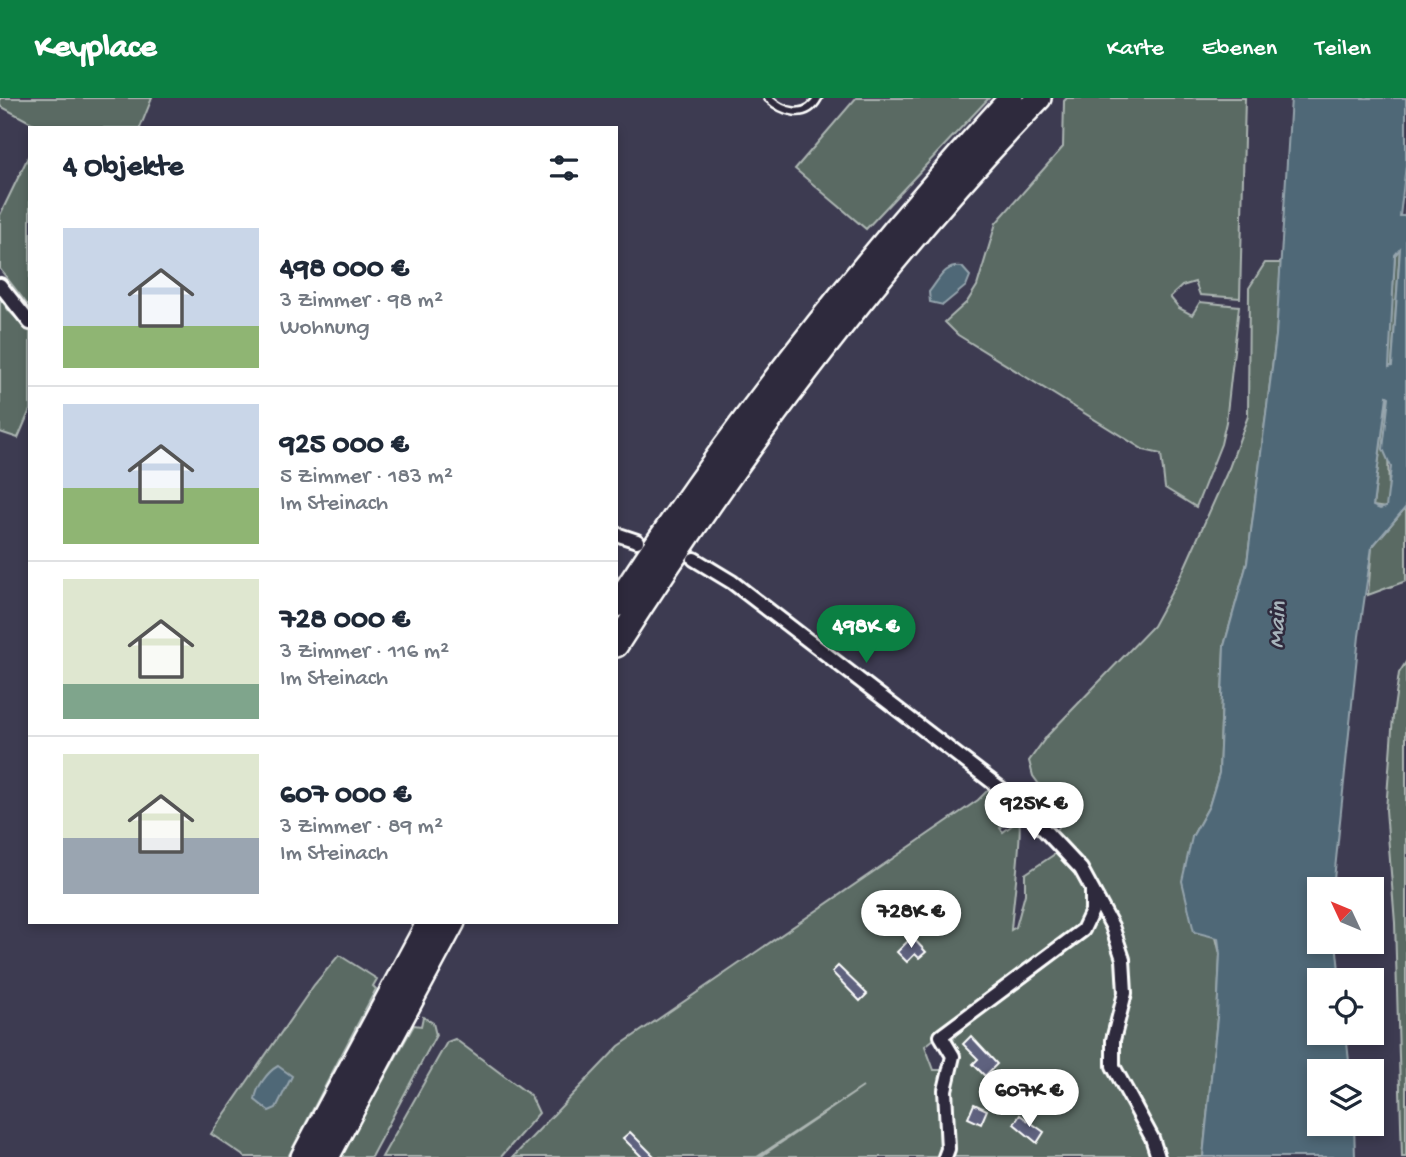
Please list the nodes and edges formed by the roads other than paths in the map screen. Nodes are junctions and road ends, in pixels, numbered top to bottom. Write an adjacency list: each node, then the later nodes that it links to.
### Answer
1 (768, 98): 2 (lane)
2 (818, 98)
3 (1021, 102): 9 (highway); 10 (highway)
4 (0, 285): 5 (street)
5 (28, 320)
6 (618, 535): 7 (street)
7 (637, 541)
8 (694, 559): 11 (street)
9 (618, 602)
10 (618, 642)
11 (1093, 887): 16 (street); 17 (street)
12 (428, 924): 14 (highway)
13 (452, 924): 15 (highway)
14 (303, 1157)
15 (327, 1157)
16 (945, 1157)
17 (1158, 1157)

